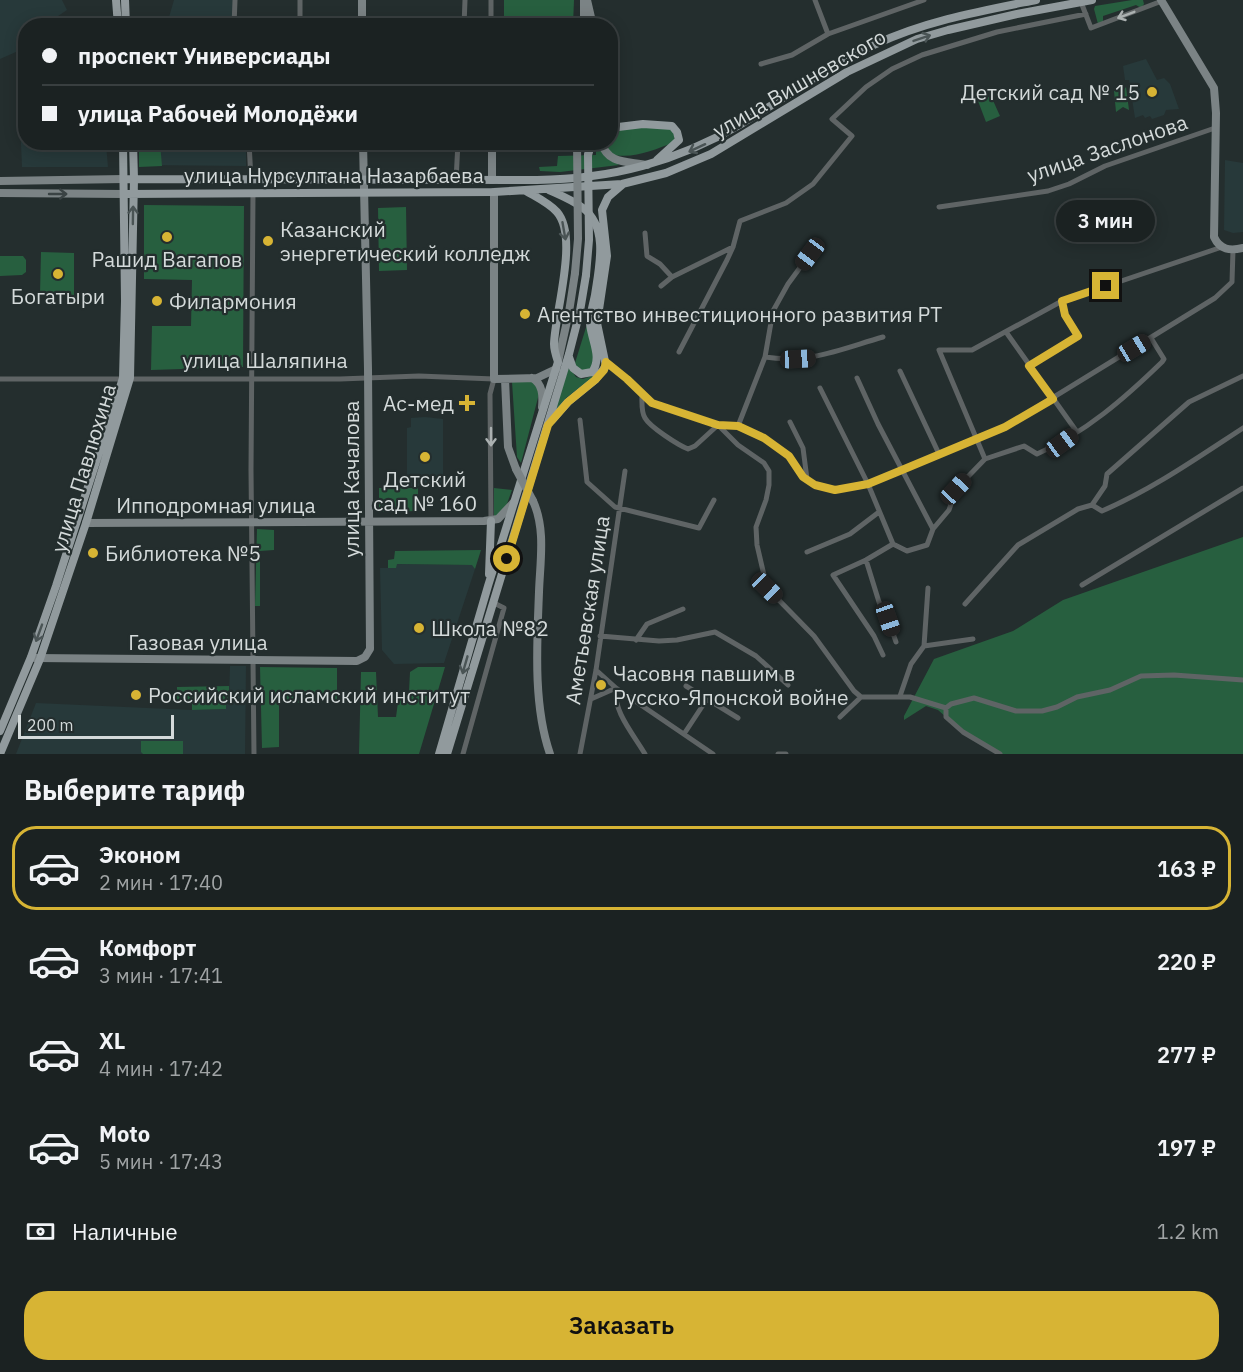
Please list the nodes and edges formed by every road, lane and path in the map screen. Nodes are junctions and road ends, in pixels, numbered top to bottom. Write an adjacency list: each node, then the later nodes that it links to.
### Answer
1 (117, 0): 16 (main road)
2 (125, 0): 17 (main road)
3 (235, 0): 18 (street)
4 (300, 0): 19 (street)
5 (362, 0): 20 (street)
6 (465, 0): 21 (street)
7 (491, 0): 22 (street)
8 (585, 0): 23 (street); 24 (street)
9 (815, 0): 25 (street)
10 (924, 0): 25 (street)
11 (1036, 0): 38 (main road, улица Вишневского, one-way to 38)
12 (1092, 0): 14 (main road, улица Вишневского)
13 (1161, 1): 15 (street, one-way to 15); 28 (street)
14 (1081, 2): 15 (street); 39 (main road, улица Вишневского, one-way to 14)
15 (1086, 14): 57 (street)
16 (118, 18)
17 (126, 18)
18 (234, 18)
19 (300, 18)
20 (362, 18)
21 (464, 18)
22 (491, 18)
23 (584, 18)
24 (591, 18)
25 (828, 34): 26 (street)
26 (761, 64)
27 (618, 127): 38 (main road)
28 (1215, 128): 55 (street, улица Заслонова); 58 (street)
29 (123, 150): 40 (main road)
30 (133, 150): 41 (main road, улица Павлюхина)
31 (249, 150): 43 (street)
32 (363, 150): 42 (street, улица Качалова)
33 (458, 150): 46 (street)
34 (492, 150): 44 (street)
35 (578, 150): 72 (street, bridge)
36 (589, 150): 69 (main road, bridge)
37 (604, 150): 38 (street)
38 (650, 165): 44 (main road, улица Нурсултана Назарбаева)
39 (666, 173): 47 (main road, улица Нурсултана Назарбаева)
40 (124, 179): 41 (main road, улица Нурсултана Назарбаева); 45 (street, улица Нурсултана Назарбаева); 54 (main road)
41 (134, 179): 43 (main road, улица Нурсултана Назарбаева); 54 (main road, улица Павлюхина)
42 (364, 179): 43 (main road, улица Нурсултана Назарбаева); 46 (main road, улица Нурсултана Назарбаева); 50 (street, улица Качалова)
43 (251, 180)
44 (492, 180): 46 (main road, улица Нурсултана Назарбаева)
45 (0, 181)
46 (456, 181)
47 (622, 184): 48 (main road, улица Нурсултана Назарбаева); 71 (main road)
48 (549, 190): 49 (main road, улица Нурсултана Назарбаева); 69 (main road)
49 (526, 191): 51 (main road, улица Нурсултана Назарбаева); 72 (main road, one-way to 72)
50 (364, 192): 51 (main road, улица Нурсултана Назарбаева); 52 (main road, улица Нурсултана Назарбаева); 77 (street, улица Качалова)
51 (494, 192): 82 (street)
52 (253, 193): 54 (main road, улица Нурсултана Назарбаева); 81 (street)
53 (0, 194): 54 (street, улица Нурсултана Назарбаева, one-way to 54)
54 (129, 194): 76 (main road, улица Павлюхина)
55 (939, 207)
56 (645, 233): 62 (street)
57 (733, 247): 62 (street); 68 (street)
58 (1222, 247): 60 (street); 64 (street)
59 (1243, 248): 60 (street)
60 (1233, 250): 67 (street)
61 (810, 254): 70 (street)
62 (672, 277): 63 (street)
63 (661, 286)
64 (1062, 301): 65 (street); 73 (street)
65 (1006, 332): 73 (street); 95 (street)
66 (883, 337): 70 (street)
67 (1151, 338): 86 (street); 94 (street)
68 (679, 352)
69 (569, 354): 90 (main road)
70 (765, 357): 92 (street)
71 (606, 362): 85 (street); 90 (main road)
72 (557, 365): 78 (street, улица Шаляпина); 87 (main road)
73 (1029, 366): 86 (street)
74 (900, 371): 96 (street)
75 (1243, 376): 105 (street)
76 (126, 378): 80 (street, улица Шаляпина); 81 (street, улица Шаляпина); 111 (main road, улица Павлюхина); 128 (main road, улица Павлюхина, one-way to 128)
77 (368, 378): 81 (street, улица Шаляпина); 82 (street, улица Шаляпина); 110 (street, улица Качалова)
78 (531, 378): 83 (street, улица Шаляпина); 87 (street)
79 (857, 378): 98 (street)
80 (0, 379)
81 (253, 379): 109 (street)
82 (494, 379): 83 (street, улица Шаляпина); 108 (street, one-way to 108)
83 (505, 379): 150 (street, bridge)
84 (820, 388): 101 (street)
85 (642, 394): 91 (street); 91 (street)
86 (1053, 399): 94 (street); 95 (street)
87 (542, 412): 104 (main road)
88 (580, 420): 106 (street)
89 (790, 422): 100 (street)
90 (548, 425): 119 (main road)
91 (718, 425): 92 (street); 138 (street)
92 (738, 426): 100 (street)
93 (1243, 428): 105 (street)
94 (1077, 432): 97 (street)
95 (976, 439): 96 (street); 97 (street)
96 (939, 454): 98 (street)
97 (985, 459): 112 (street)
98 (902, 470): 101 (street); 112 (street)
99 (625, 471): 106 (street, Аметьевская улица)
100 (807, 479): 101 (street)
101 (868, 484): 107 (street)
102 (1243, 488): 116 (street)
103 (714, 500): 106 (street)
104 (514, 502): 108 (street); 117 (main road)
105 (1092, 505): 120 (street)
106 (619, 508): 122 (street, Аметьевская улица)
107 (879, 512): 113 (street); 114 (street)
108 (491, 521): 110 (street, Ипподромная улица); 117 (main road)
109 (252, 522): 110 (street, Ипподромная улица); 111 (street, Ипподромная улица); 131 (street)
110 (370, 522): 129 (street, улица Качалова)
111 (86, 523): 130 (main road, улица Павлюхина)
112 (933, 529): 113 (street)
113 (893, 543): 115 (street)
114 (807, 552)
115 (866, 560): 125 (street); 127 (street)
116 (1082, 585)
117 (488, 586): 146 (main road, one-way to 146)
118 (928, 588): 126 (street)
119 (494, 603): 146 (main road); 149 (street)
120 (965, 604)
121 (683, 609): 124 (street)
122 (600, 636): 124 (street); 132 (street, Аметьевская улица)
123 (974, 639): 126 (street)
124 (636, 640): 134 (street)
125 (896, 642)
126 (924, 646): 137 (street)
127 (883, 655)
128 (31, 657): 130 (street, Газовая улица); 144 (main road, улица Павлюхина)
129 (364, 657): 131 (street, Газовая улица)
130 (40, 659): 131 (street, Газовая улица); 147 (main road, улица Павлюхина)
131 (254, 660): 148 (street)
132 (596, 670): 136 (street); 139 (street, Аметьевская улица)
133 (1243, 680): 141 (street)
134 (788, 685)
135 (686, 686): 140 (street)
136 (616, 688): 139 (street); 145 (street); 152 (street)
137 (900, 696): 138 (street); 141 (street)
138 (861, 698): 142 (street)
139 (591, 699): 151 (street, Аметьевская улица)
140 (707, 699): 143 (street); 145 (street)
141 (946, 708): 156 (street)
142 (840, 717)
143 (738, 718)
144 (0, 731)
145 (684, 734): 153 (street)
146 (441, 753)
147 (0, 754)
148 (254, 754)
149 (463, 754)
150 (550, 754)
151 (580, 754)
152 (645, 754)
153 (713, 754)
154 (778, 754): 155 (street)
155 (786, 754)
156 (1000, 754)

